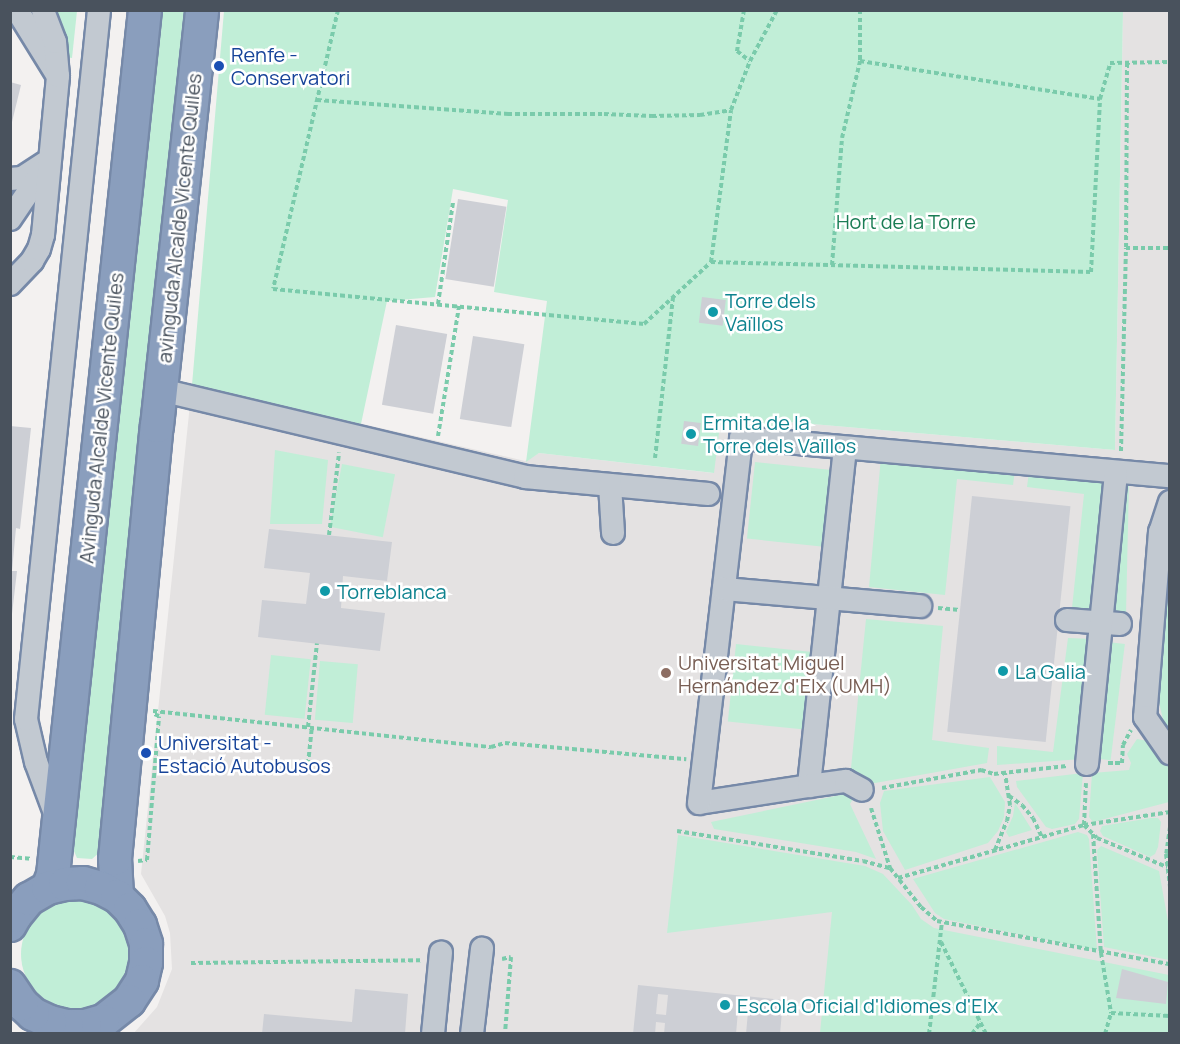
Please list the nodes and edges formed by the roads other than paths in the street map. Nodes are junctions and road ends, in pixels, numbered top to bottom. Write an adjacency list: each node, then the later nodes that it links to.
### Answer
1 (17, 10): 6 (street)
2 (43, 10): 6 (street)
3 (99, 10): 29 (street)
4 (145, 10): 29 (highway, Avinguda Alcalde Vicente Quiles)
5 (202, 10): 12 (highway, avinguda Alcalde Vicente Quiles)
6 (58, 76): 7 (street)
7 (51, 158): 8 (street); 10 (street)
8 (16, 185): 9 (street); 10 (street)
9 (10, 219)
10 (42, 222): 11 (street)
11 (10, 284)
12 (161, 390): 16 (street); 31 (highway, avinguda Alcalde Vicente Quiles)
13 (844, 448): 14 (street); 20 (street); 21 (street)
14 (1118, 465): 15 (street); 24 (street)
15 (1170, 476)
16 (610, 485): 17 (street); 19 (street)
17 (708, 494)
18 (1170, 502): 25 (street)
19 (613, 533)
20 (724, 589): 21 (street); 27 (street)
21 (828, 598): 22 (street); 27 (street)
22 (920, 606)
23 (1067, 620): 24 (street)
24 (1111, 624): 26 (street)
25 (1170, 753)
26 (1087, 764)
27 (808, 786): 28 (street)
28 (862, 790)
29 (58, 825): 30 (highway)
30 (48, 888): 31 (highway); 32 (highway)
31 (117, 896): 38 (highway)
32 (10, 925)
33 (482, 949): 36 (street)
34 (436, 956): 35 (street)
35 (437, 990): 36 (street); 39 (street)
36 (477, 993): 40 (street)
37 (21, 1003): 38 (highway)
38 (100, 1027)
39 (433, 1034)
40 (472, 1034)

